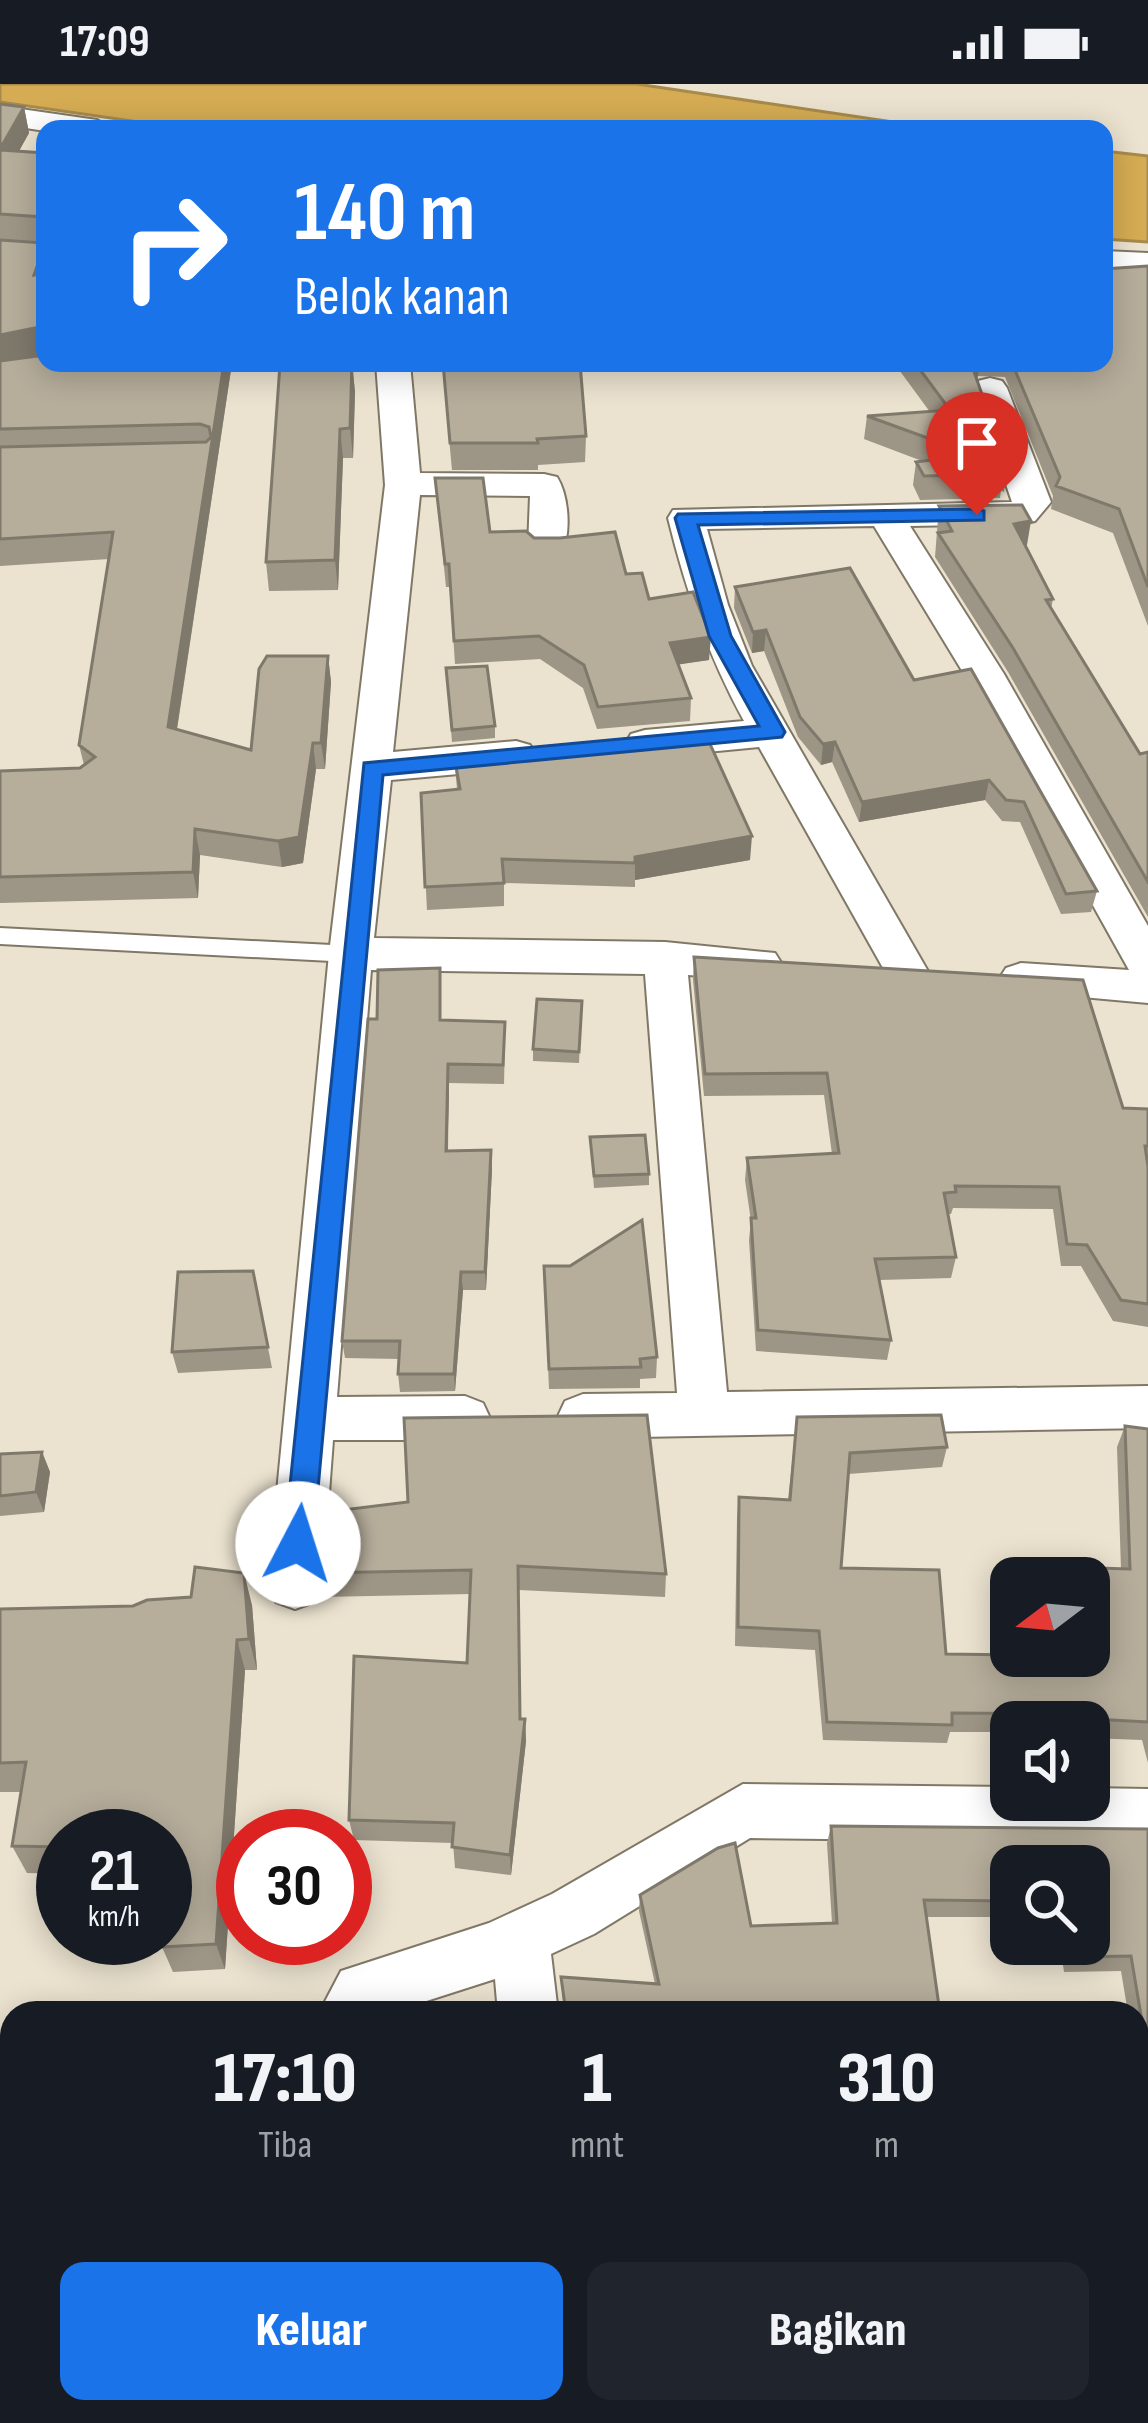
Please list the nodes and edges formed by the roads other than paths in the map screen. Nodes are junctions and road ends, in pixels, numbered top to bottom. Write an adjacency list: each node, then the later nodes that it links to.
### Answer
1 (0, 116): 2 (street)
2 (36, 121)
3 (1113, 261): 4 (street)
4 (1148, 263)
5 (394, 372): 7 (street)
6 (990, 388): 8 (street)
7 (403, 484): 9 (street); 13 (street)
8 (886, 518): 10 (street); 17 (street)
9 (547, 548)
10 (774, 732): 11 (street); 20 (street)
11 (608, 747)
12 (561, 751): 13 (street)
13 (372, 768): 15 (street)
14 (0, 936): 15 (lane)
15 (351, 954): 16 (street); 24 (street)
16 (665, 958): 18 (street); 23 (street)
17 (1148, 964)
18 (797, 966)
19 (863, 970): 20 (street)
20 (907, 974): 21 (street)
21 (1148, 987)
22 (1148, 1407): 23 (street)
23 (704, 1415): 24 (street)
24 (309, 1420): 25 (street)
25 (295, 1585)
26 (1148, 1816): 27 (street)
27 (520, 1935): 28 (street); 29 (street)
28 (356, 2001)
29 (527, 2001)

